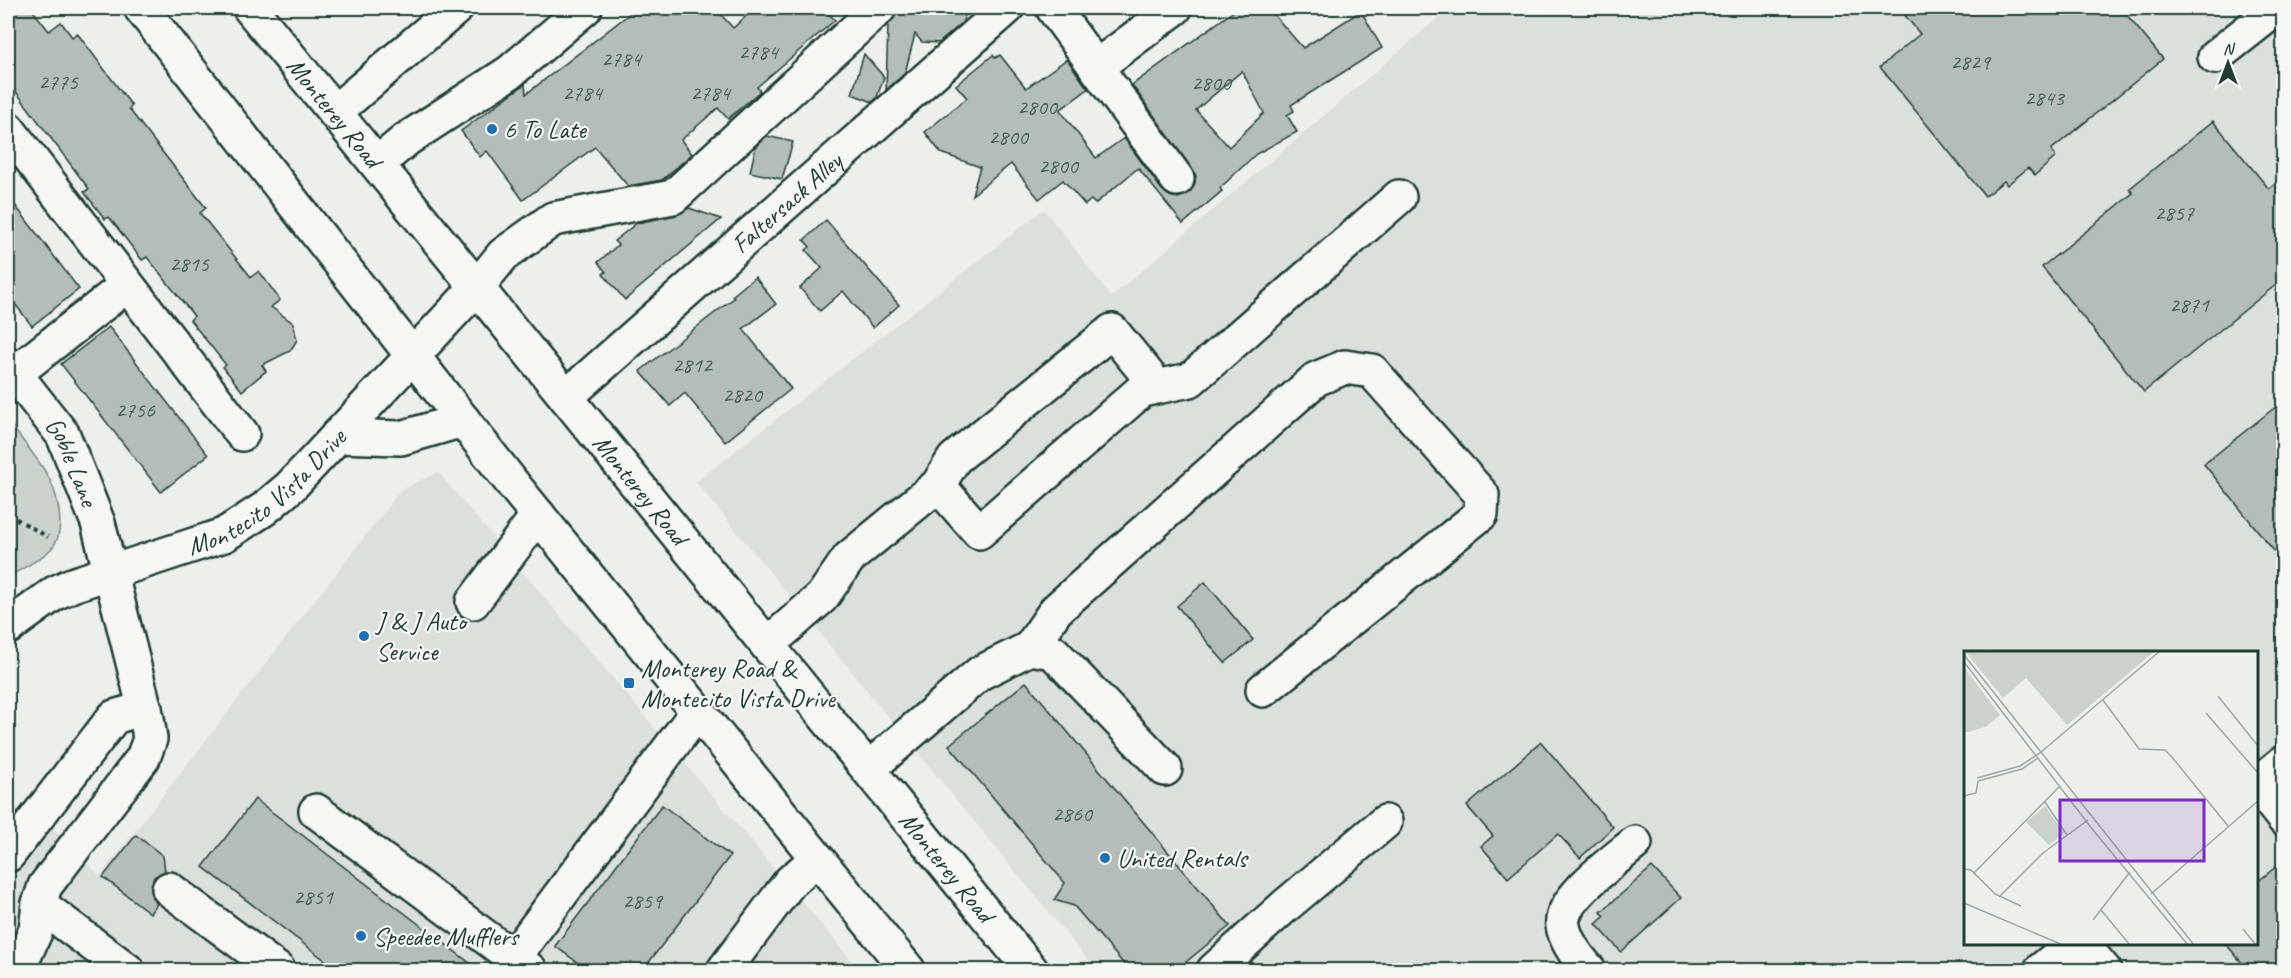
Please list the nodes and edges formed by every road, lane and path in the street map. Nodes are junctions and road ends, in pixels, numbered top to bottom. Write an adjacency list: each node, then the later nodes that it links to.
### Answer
1 (141, 8): 19 (main road)
2 (250, 8): 12 (main road, Monterey Road)
3 (456, 8): 12 (main road)
4 (585, 8): 14 (main road)
5 (879, 8): 18 (main road, Montecito Vista Drive)
6 (1007, 8): 22 (main road, Faltersack Alley)
7 (1053, 8): 11 (main road)
8 (1175, 8): 11 (main road)
9 (2277, 8): 10 (main road)
10 (2215, 57)
11 (1096, 67): 15 (main road)
12 (336, 111): 14 (main road, Monterey Road)
13 (8, 129): 17 (main road)
14 (378, 163): 18 (main road, Monterey Road)
15 (1177, 179)
16 (1399, 197): 21 (main road)
17 (128, 285): 20 (main road); 24 (main road)
18 (477, 287): 19 (main road, Montecito Vista Drive); 22 (main road, Monterey Road)
19 (413, 354): 23 (main road); 25 (main road, Montecito Vista Drive)
20 (11, 369): 30 (main road, Goble Lane)
21 (1156, 385): 26 (main road); 26 (main road)
22 (566, 397): 33 (main road, Monterey Road)
23 (463, 420): 25 (main road); 28 (main road)
24 (242, 434)
25 (337, 436): 30 (main road, Montecito Vista Drive)
26 (938, 485): 33 (main road)
27 (8, 514): 29 (path)
28 (538, 515): 31 (main road); 37 (main road)
29 (48, 537)
30 (109, 571): 32 (main road, Montecito Vista Drive); 36 (main road, Goble Lane)
31 (473, 602)
32 (8, 627)
33 (767, 645): 39 (main road, Monterey Road)
34 (1030, 648): 35 (main road); 39 (main road); 40 (main road)
35 (1263, 690)
36 (145, 708): 47 (main road); 50 (main road, Goble Lane)
37 (697, 712): 48 (main road); 53 (main road)
38 (2283, 762): 41 (main road)
39 (868, 769): 59 (main road, Monterey Road)
40 (1165, 769)
41 (2258, 784)
42 (2258, 786): 44 (main road)
43 (316, 811): 53 (main road)
44 (2283, 819)
45 (1385, 822): 60 (main road)
46 (1635, 843): 61 (main road)
47 (8, 855)
48 (817, 859): 57 (main road); 58 (main road)
49 (169, 889): 56 (main road)
50 (39, 904): 54 (main road, Goble Lane); 55 (main road)
51 (2072, 945): 62 (main road)
52 (2083, 945): 63 (main road)
53 (521, 964)
54 (18, 970)
55 (127, 970)
56 (278, 970)
57 (723, 970)
58 (908, 970)
59 (1031, 970)
60 (1214, 970)
61 (1589, 970)
62 (2041, 970)
63 (2104, 970)

